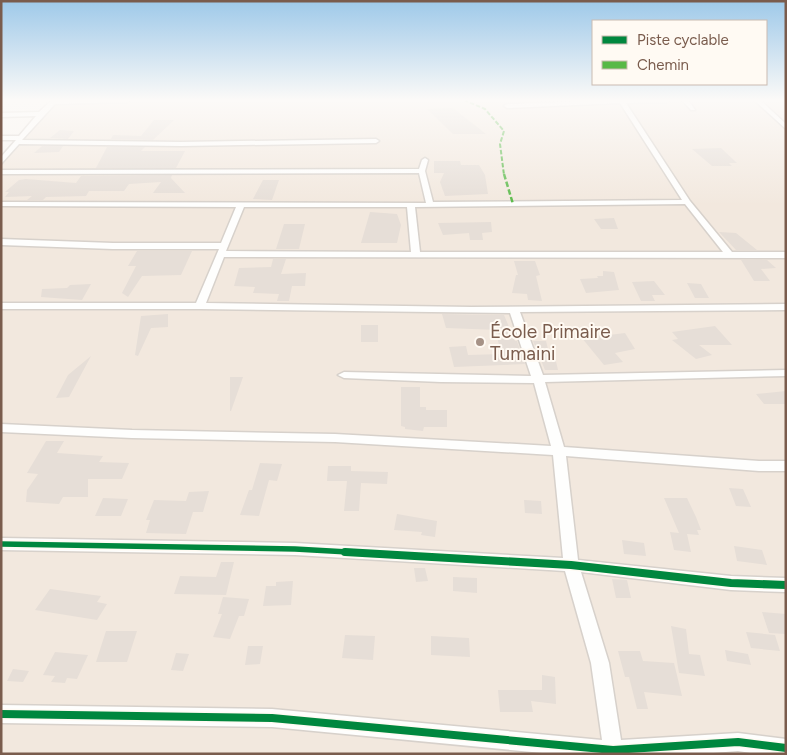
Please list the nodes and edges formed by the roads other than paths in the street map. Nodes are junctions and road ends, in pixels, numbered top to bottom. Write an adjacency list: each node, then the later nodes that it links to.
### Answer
1 (24, 135): 4 (street)
2 (643, 135): 10 (street)
3 (1, 138): 4 (street)
4 (20, 140): 5 (street); 7 (street)
5 (376, 141)
6 (425, 160): 8 (street)
7 (1, 162)
8 (422, 171): 9 (street); 13 (street)
9 (1, 172)
10 (687, 202): 13 (street); 19 (street)
11 (1, 204): 12 (street)
12 (240, 204): 14 (street); 16 (street)
13 (430, 204): 14 (street)
14 (412, 205): 17 (street)
15 (1, 242): 16 (street)
16 (223, 250): 17 (street); 21 (street)
17 (416, 255): 19 (street)
18 (786, 255): 19 (street)
19 (730, 256)
20 (1, 306): 21 (street)
21 (200, 306): 23 (street)
22 (786, 307): 23 (street)
23 (514, 310): 26 (street)
24 (786, 373): 26 (street)
25 (344, 375): 26 (street)
26 (537, 379): 28 (street)
27 (1, 428): 28 (street)
28 (559, 451): 29 (street); 31 (street)
29 (786, 466)
30 (1, 544): 31 (street)
31 (571, 565): 32 (street); 35 (street)
32 (786, 585)
33 (1, 714): 35 (street)
34 (786, 748): 35 (street)
35 (613, 752)

